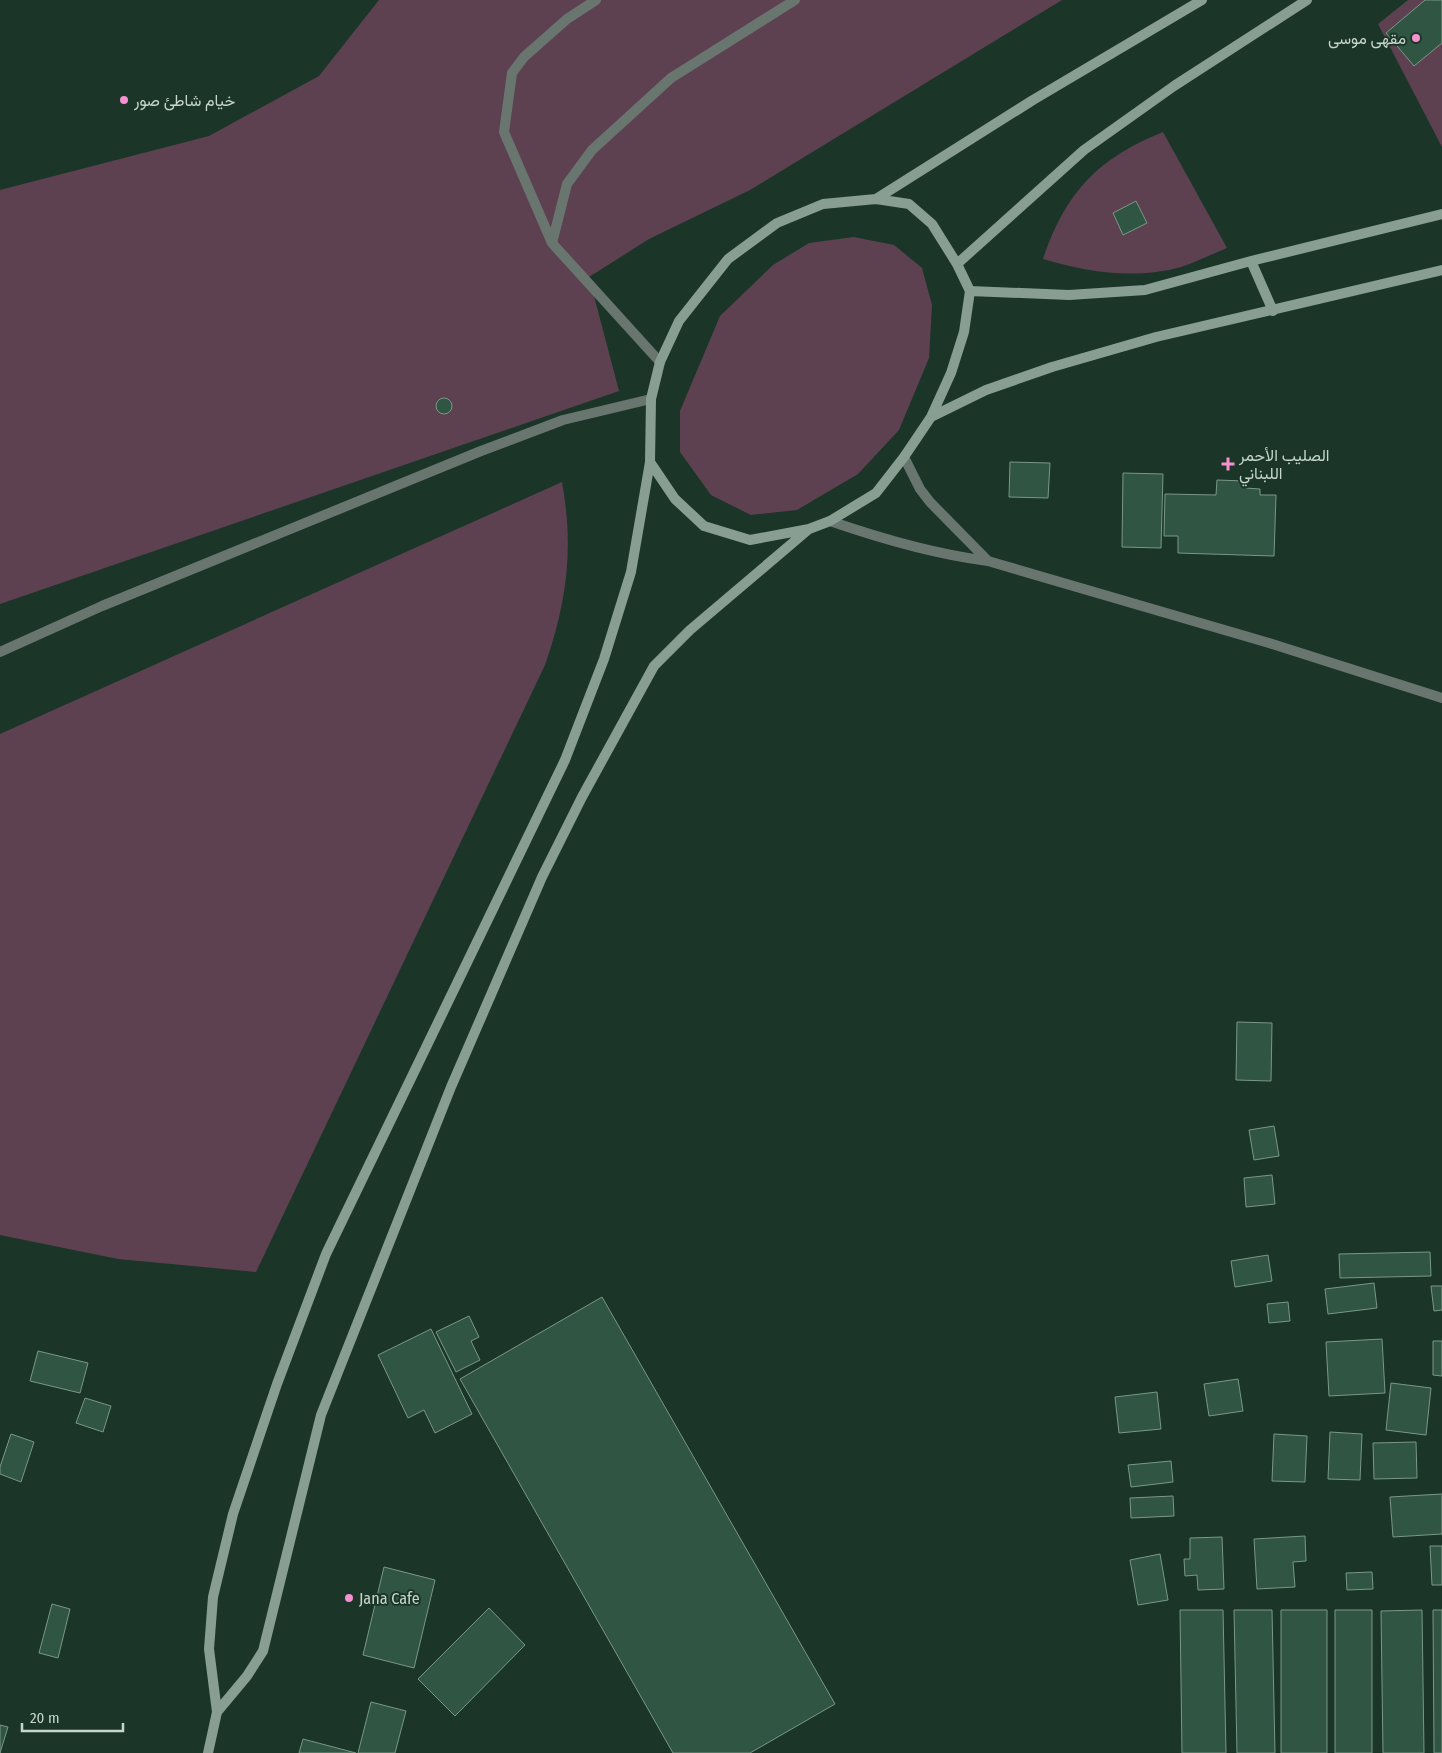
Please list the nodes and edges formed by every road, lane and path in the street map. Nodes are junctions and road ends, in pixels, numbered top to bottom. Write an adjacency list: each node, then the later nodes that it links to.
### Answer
1 (596, 0): 7 (street)
2 (796, 0): 7 (street)
3 (1202, 0): 5 (main road)
4 (1306, 0): 9 (main road)
5 (876, 199): 9 (main road); 13 (main road)
6 (1442, 214): 8 (main road)
7 (552, 243): 13 (street)
8 (1251, 261): 11 (main road); 12 (main road)
9 (957, 264): 11 (main road)
10 (1442, 270): 12 (main road)
11 (970, 291): 15 (main road)
12 (1273, 311): 15 (main road)
13 (660, 362): 14 (main road)
14 (651, 399): 17 (main road); 21 (street)
15 (931, 417): 16 (main road)
16 (904, 457): 18 (main road); 20 (street)
17 (650, 462): 19 (main road); 23 (main road)
18 (830, 521): 19 (main road); 20 (street)
19 (809, 529): 23 (main road)
20 (988, 561): 22 (street)
21 (0, 652)
22 (1442, 698)
23 (218, 1712): 24 (main road)
24 (208, 1753)

